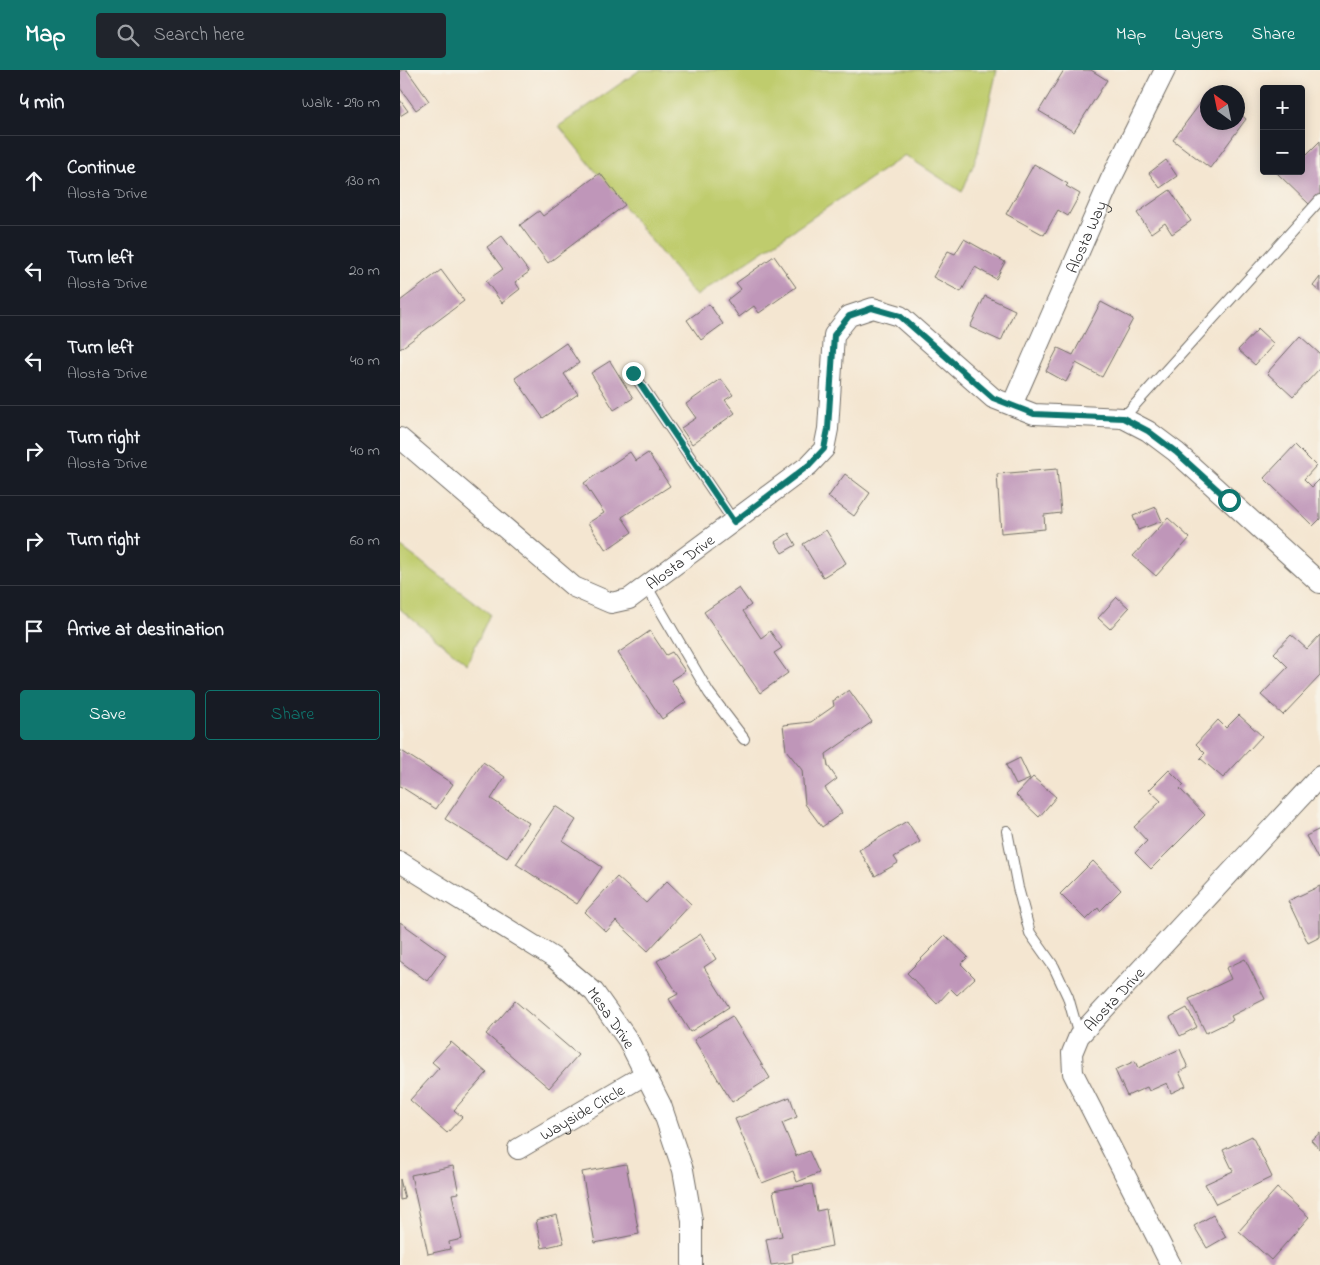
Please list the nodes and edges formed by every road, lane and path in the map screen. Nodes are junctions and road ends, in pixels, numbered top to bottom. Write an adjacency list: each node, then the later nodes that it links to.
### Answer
1 (1165, 70): 4 (street, Alosta Way)
2 (1320, 200): 5 (lane)
3 (633, 373): 7 (lane)
4 (1012, 405): 5 (street, Alosta Drive); 7 (street, Alosta Drive)
5 (1123, 418): 8 (street, Alosta Drive)
6 (400, 438): 9 (street, Alosta Drive)
7 (734, 522): 9 (street, Alosta Drive)
8 (1320, 583)
9 (647, 587): 10 (lane)
10 (744, 739)
11 (1320, 776): 14 (street, Alosta Drive)
12 (1007, 832): 14 (lane)
13 (400, 862): 15 (street, Mesa Drive)
14 (1079, 1036): 18 (street, Alosta Drive)
15 (646, 1074): 16 (street, Wayside Circle); 17 (street, Mesa Drive)
16 (518, 1149)
17 (692, 1265)
18 (1171, 1265)

